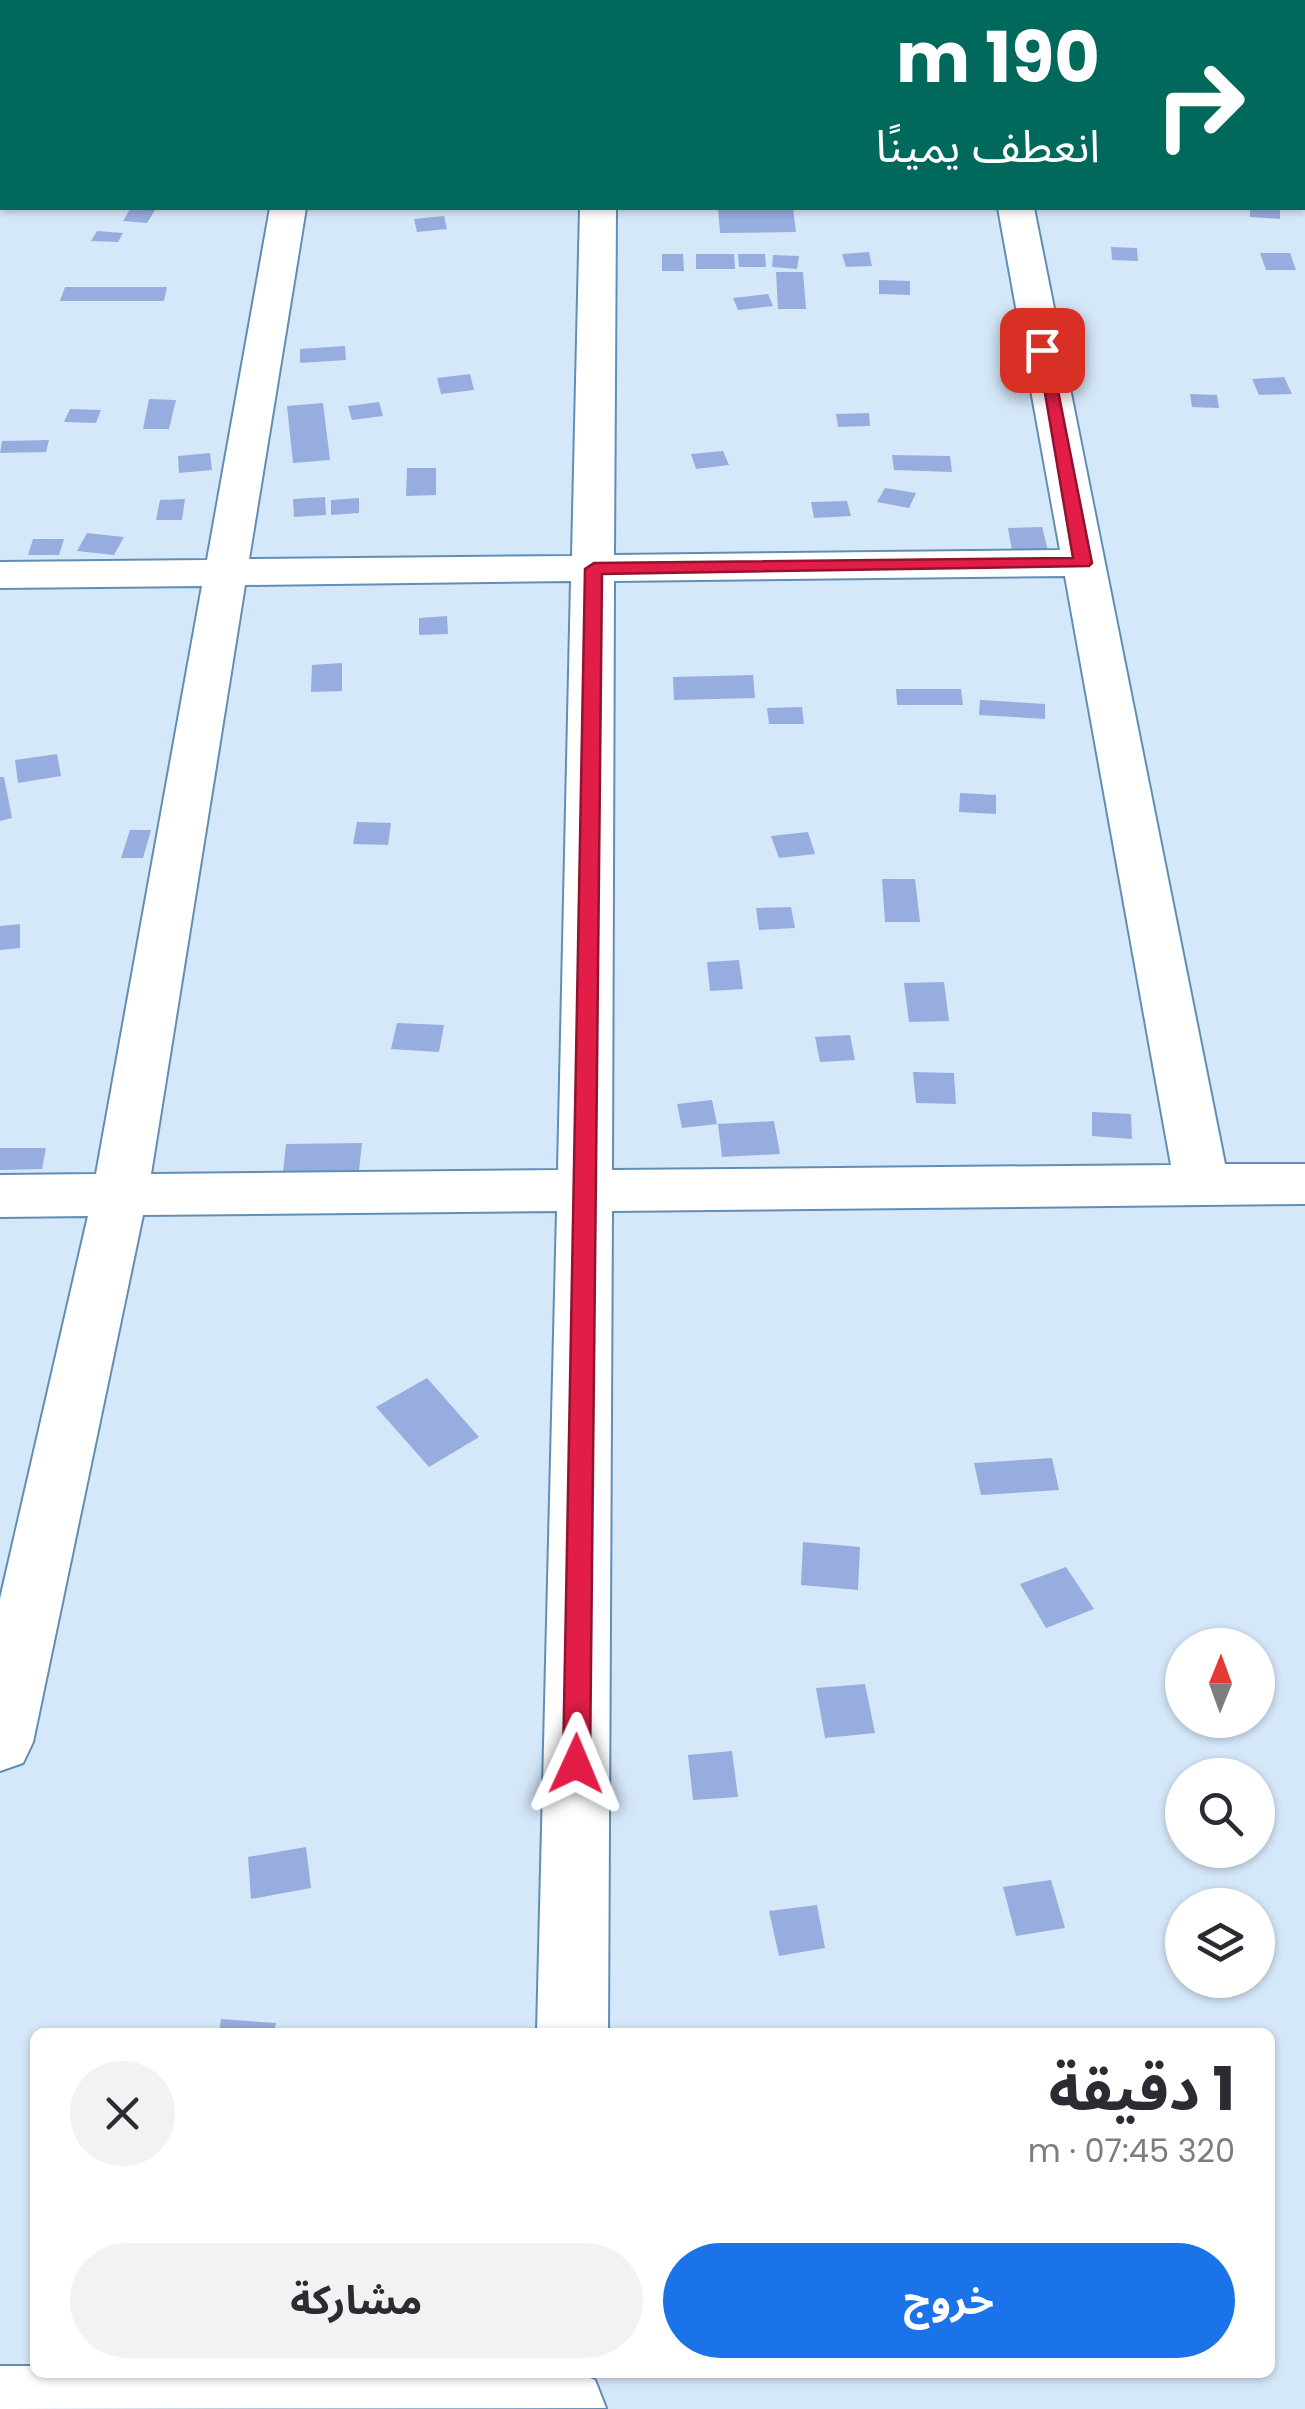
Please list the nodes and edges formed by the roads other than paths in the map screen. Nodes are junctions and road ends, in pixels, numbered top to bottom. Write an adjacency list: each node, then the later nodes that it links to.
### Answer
1 (288, 210): 6 (street)
2 (598, 210): 5 (street)
3 (1016, 210): 4 (street)
4 (1083, 563): 5 (street); 8 (street)
5 (594, 569): 6 (street); 10 (street)
6 (226, 573): 7 (street); 11 (street)
7 (0, 576)
8 (1202, 1184): 9 (street); 10 (street)
9 (1305, 1184)
10 (584, 1190): 11 (street); 14 (street)
11 (120, 1194): 12 (street); 13 (street)
12 (0, 1196)
13 (0, 1742)
14 (572, 2028)
15 (568, 2378): 17 (street)
16 (0, 2405): 17 (street)
17 (568, 2409)

